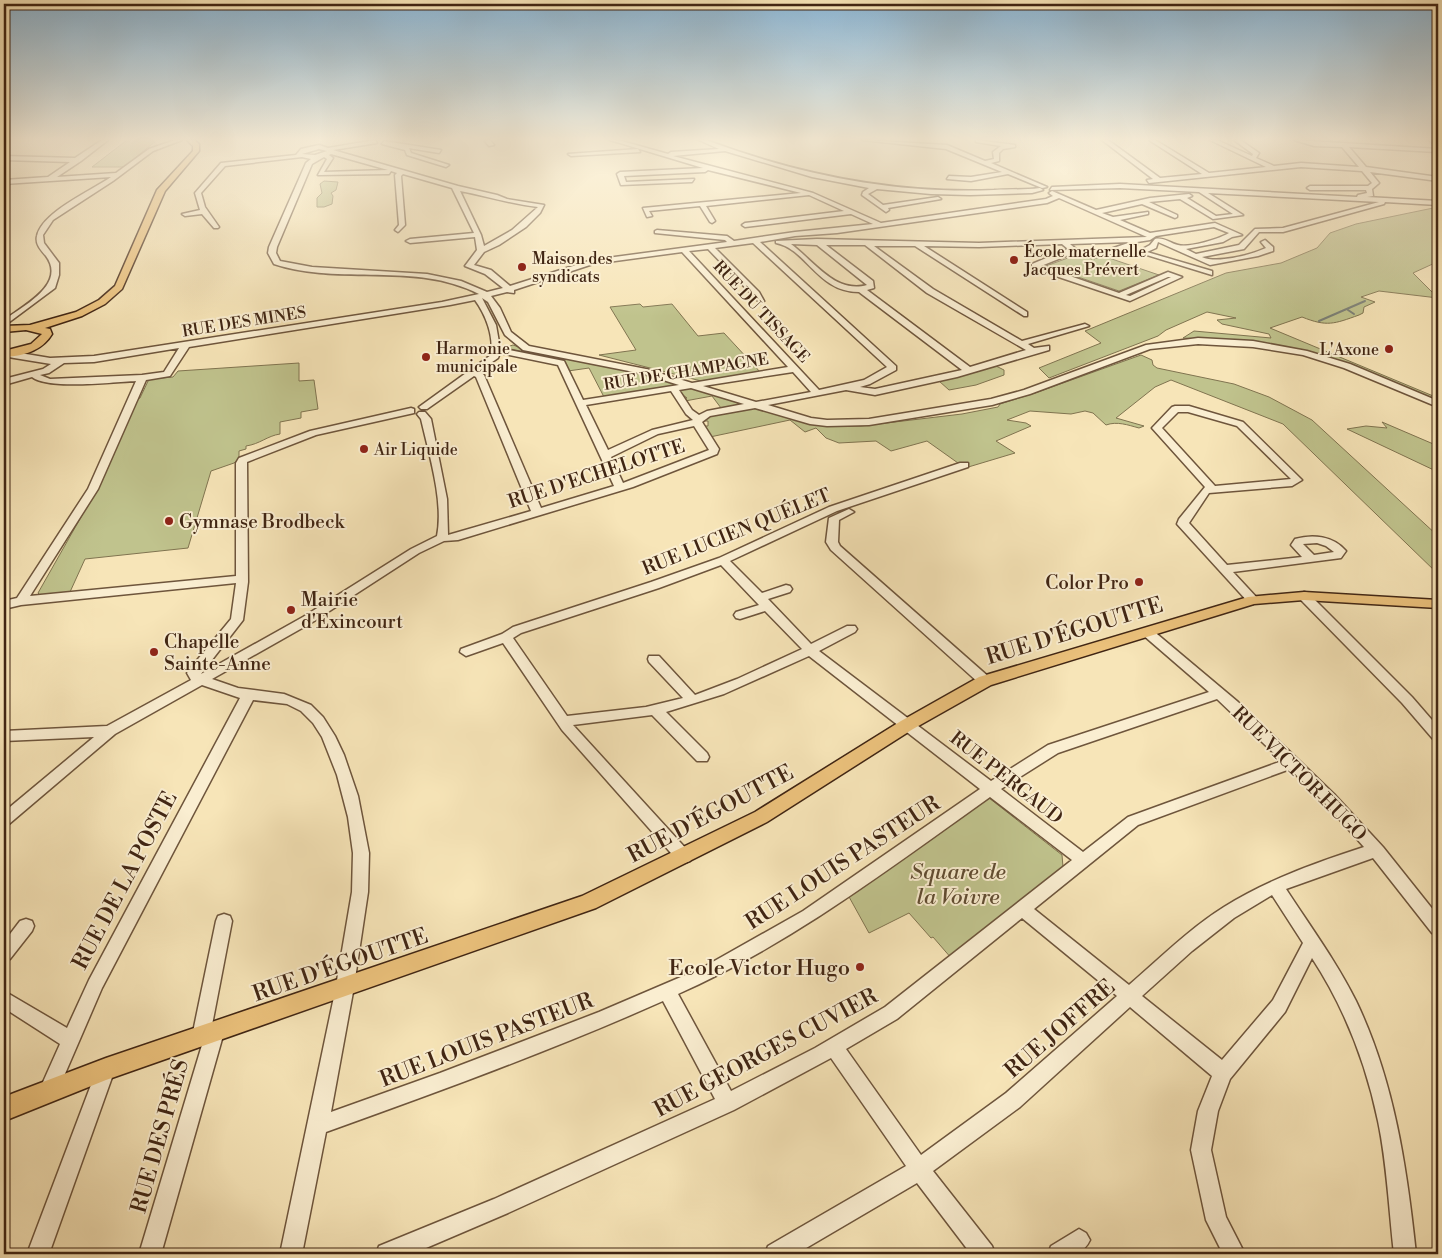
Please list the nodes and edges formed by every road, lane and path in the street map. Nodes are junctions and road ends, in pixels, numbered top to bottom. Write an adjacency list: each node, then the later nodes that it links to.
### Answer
1 (82, 199): 73 (street)
2 (157, 199): 77 (main road)
3 (167, 199): 65 (main road)
4 (198, 199): 25 (street)
5 (290, 199): 71 (street)
6 (400, 199): 40 (street)
7 (461, 199): 45 (street)
8 (501, 199): 61 (street)
9 (776, 199): 23 (street)
10 (822, 199): 26 (street)
11 (870, 199): 24 (street)
12 (938, 199): 24 (street)
13 (1053, 199): 38 (street, RUE DES MINES)
14 (1065, 199): 27 (street)
15 (1143, 199): 21 (street)
16 (1166, 199): 21 (street)
17 (1184, 199): 18 (street)
18 (1214, 199)
19 (1363, 199): 20 (street)
20 (1387, 200): 22 (street); 41 (street)
21 (1147, 201): 27 (street); 32 (street)
22 (1438, 203)
23 (703, 206): 31 (street); 35 (street)
24 (881, 207): 33 (street)
25 (204, 212): 29 (street); 39 (street)
26 (856, 212): 33 (street); 36 (street)
27 (1096, 212): 34 (street)
28 (1146, 213): 34 (street)
29 (185, 214)
30 (770, 214): 36 (street)
31 (649, 216)
32 (1175, 216)
33 (866, 217): 38 (street)
34 (1114, 219): 47 (street)
35 (712, 221)
36 (777, 221): 37 (street); 43 (street)
37 (745, 225)
38 (881, 225): 43 (street, RUE DES MINES)
39 (216, 227)
40 (398, 230)
41 (1282, 230): 48 (street); 49 (street)
42 (656, 232): 57 (street)
43 (822, 232): 46 (street, RUE DES MINES)
44 (1236, 234): 47 (street); 48 (street); 60 (street)
45 (478, 235): 51 (street); 61 (street)
46 (771, 238): 52 (street, RUE DES MINES); 56 (street)
47 (1153, 238): 50 (street); 60 (street); 66 (street)
48 (1250, 238): 64 (street); 64 (street)
49 (1278, 239)
50 (1138, 240): 55 (street); 63 (street)
51 (410, 241)
52 (755, 241): 57 (street, RUE DES MINES); 99 (street)
53 (817, 241): 54 (street); 56 (street); 69 (street)
54 (866, 242): 58 (street); 80 (street)
55 (1064, 242): 58 (street); 70 (street)
56 (785, 243): 69 (street)
57 (733, 244): 59 (street, RUE DES MINES)
58 (916, 244): 74 (street)
59 (710, 247): 62 (street, RUE DES MINES); 72 (street)
60 (1181, 248): 64 (street)
61 (481, 250): 68 (street)
62 (684, 250): 68 (street, RUE DES MINES); 89 (street, RUE DU TISSAGE)
63 (1105, 254)
64 (1195, 256)
65 (143, 257)
66 (1209, 273)
67 (131, 285): 79 (main road)
68 (510, 290): 71 (street, RUE DES MINES)
69 (862, 290): 90 (street)
70 (1120, 295): 70 (street)
71 (483, 297): 82 (street, RUE DES MINES); 84 (street); 96 (street)
72 (760, 302)
73 (18, 312): 75 (street); 77 (street)
74 (1024, 314)
75 (4, 324)
76 (1085, 326): 80 (street)
77 (30, 327): 78 (main road); 79 (main road)
78 (4, 329)
79 (46, 337): 81 (main road)
80 (1020, 344): 85 (street)
81 (37, 345): 86 (main road); 87 (street)
82 (185, 346): 88 (street, RUE DES MINES); 93 (street)
83 (1046, 348): 85 (street)
84 (496, 350): 91 (street); 101 (street)
85 (1033, 351): 90 (street)
86 (6, 354): 87 (street, RUE DES MINES)
87 (50, 361): 88 (street, RUE DES MINES); 94 (street)
88 (61, 361): 92 (street)
89 (795, 369): 95 (street, RUE DU TISSAGE); 96 (street, RUE DE CHAMPAGNE)
90 (970, 371): 99 (street)
91 (473, 372): 104 (street); 111 (street)
92 (34, 375): 93 (street); 94 (street)
93 (142, 378): 120 (street)
94 (4, 380)
95 (809, 382): 98 (street); 100 (street, RUE DU TISSAGE)
96 (692, 386): 97 (street, RUE DE CHAMPAGNE); 102 (street)
97 (674, 388): 101 (street, RUE DE CHAMPAGNE); 105 (street, RUE D'ECHELOTTE)
98 (831, 390): 99 (street); 100 (street)
99 (851, 390): 100 (street)
100 (817, 393): 102 (street)
101 (581, 403): 106 (street)
102 (754, 404): 103 (street); 105 (street)
103 (1438, 404)
104 (423, 410): 112 (street); 116 (street)
105 (698, 421): 106 (street); 108 (street, RUE D'ECHELOTTE)
106 (606, 455): 108 (street)
107 (964, 465): 110 (street, RUE LUCIEN QUÉLET)
108 (620, 487): 111 (street, RUE D'ECHELOTTE)
109 (1212, 489): 109 (street); 115 (street)
110 (864, 499): 114 (street, RUE LUCIEN QUÉLET); 132 (street)
111 (537, 512): 112 (street, RUE D'ECHELOTTE)
112 (442, 538): 131 (street, RUE D'ECHELOTTE)
113 (1311, 559): 115 (street)
114 (722, 560): 121 (street, RUE PERGAUD); 127 (street, RUE LUCIEN QUÉLET)
115 (1226, 569): 119 (street)
116 (242, 584): 120 (street); 131 (street)
117 (786, 589): 121 (street)
118 (1304, 596): 119 (main road, RUE D'ÉGOUTTE); 122 (main road, RUE D'ÉGOUTTE); 141 (street)
119 (1253, 600): 126 (main road, RUE D'ÉGOUTTE)
120 (21, 602): 123 (street)
121 (763, 602): 124 (street); 128 (street, RUE PERGAUD)
122 (1438, 604)
123 (4, 606)
124 (740, 615)
125 (852, 629): 128 (street)
126 (1147, 632): 132 (main road, RUE D'ÉGOUTTE); 133 (street, RUE VICTOR HUGO)
127 (506, 637): 129 (street, RUE LUCIEN QUÉLET); 137 (street)
128 (810, 650): 135 (street); 138 (street, RUE PERGAUD)
129 (466, 652)
130 (654, 659): 135 (street)
131 (202, 680): 134 (street); 139 (street, RUE D'ECHELOTTE)
132 (985, 681): 138 (main road, RUE D'ÉGOUTTE)
133 (1218, 693): 143 (street, RUE VICTOR HUGO); 144 (street, RUE LOUIS PASTEUR)
134 (249, 694): 156 (street); 161 (street, RUE DE LA POSTE)
135 (692, 700): 136 (street)
136 (655, 710): 137 (street); 142 (street)
137 (563, 722): 147 (street)
138 (907, 725): 144 (street, RUE PERGAUD); 147 (main road, RUE D'ÉGOUTTE)
139 (110, 731): 140 (street); 145 (street, RUE D'ECHELOTTE)
140 (4, 736)
141 (1438, 736)
142 (702, 757)
143 (1293, 762): 146 (street, RUE VICTOR HUGO); 148 (street, RUE GEORGES CUVIER)
144 (990, 790): 148 (street, RUE PERGAUD); 157 (street, RUE LOUIS PASTEUR)
145 (4, 820)
146 (1377, 852): 149 (street, RUE JOFFRE); 153 (street, RUE VICTOR HUGO)
147 (684, 857): 156 (main road, RUE D'ÉGOUTTE)
148 (1082, 860): 150 (street, RUE GEORGES CUVIER)
149 (1275, 886): 154 (street); 158 (street, RUE JOFFRE)
150 (1023, 909): 158 (street); 162 (street, RUE GEORGES CUVIER)
151 (224, 921): 160 (street, RUE DES PRÉS)
152 (26, 926): 155 (street)
153 (1438, 928)
154 (1312, 942): 164 (street); 179 (street)
155 (4, 954)
156 (345, 988): 160 (main road, RUE D'ÉGOUTTE); 168 (street)
157 (667, 991): 166 (street); 168 (street, RUE LOUIS PASTEUR)
158 (1130, 996): 164 (street); 169 (street, RUE JOFFRE)
159 (4, 999): 161 (street)
160 (208, 1034): 163 (main road, RUE D'ÉGOUTTE); 172 (street, RUE DES PRÉS)
161 (70, 1040): 165 (street, RUE DE LA POSTE)
162 (834, 1047): 166 (street, RUE GEORGES CUVIER); 169 (street)
163 (106, 1069): 165 (main road, RUE D'ÉGOUTTE); 171 (street)
164 (1223, 1073): 178 (street)
165 (48, 1092): 167 (main road, RUE D'ÉGOUTTE)
166 (727, 1103): 174 (street, RUE GEORGES CUVIER)
167 (4, 1110)
168 (317, 1126): 173 (street)
169 (920, 1169): 175 (street, RUE JOFFRE); 176 (street)
170 (1079, 1240): 177 (street)
171 (38, 1254)
172 (150, 1254)
173 (291, 1254)
174 (387, 1254)
175 (776, 1254)
176 (984, 1254)
177 (1059, 1254)
178 (1234, 1254)
179 (1405, 1254)

